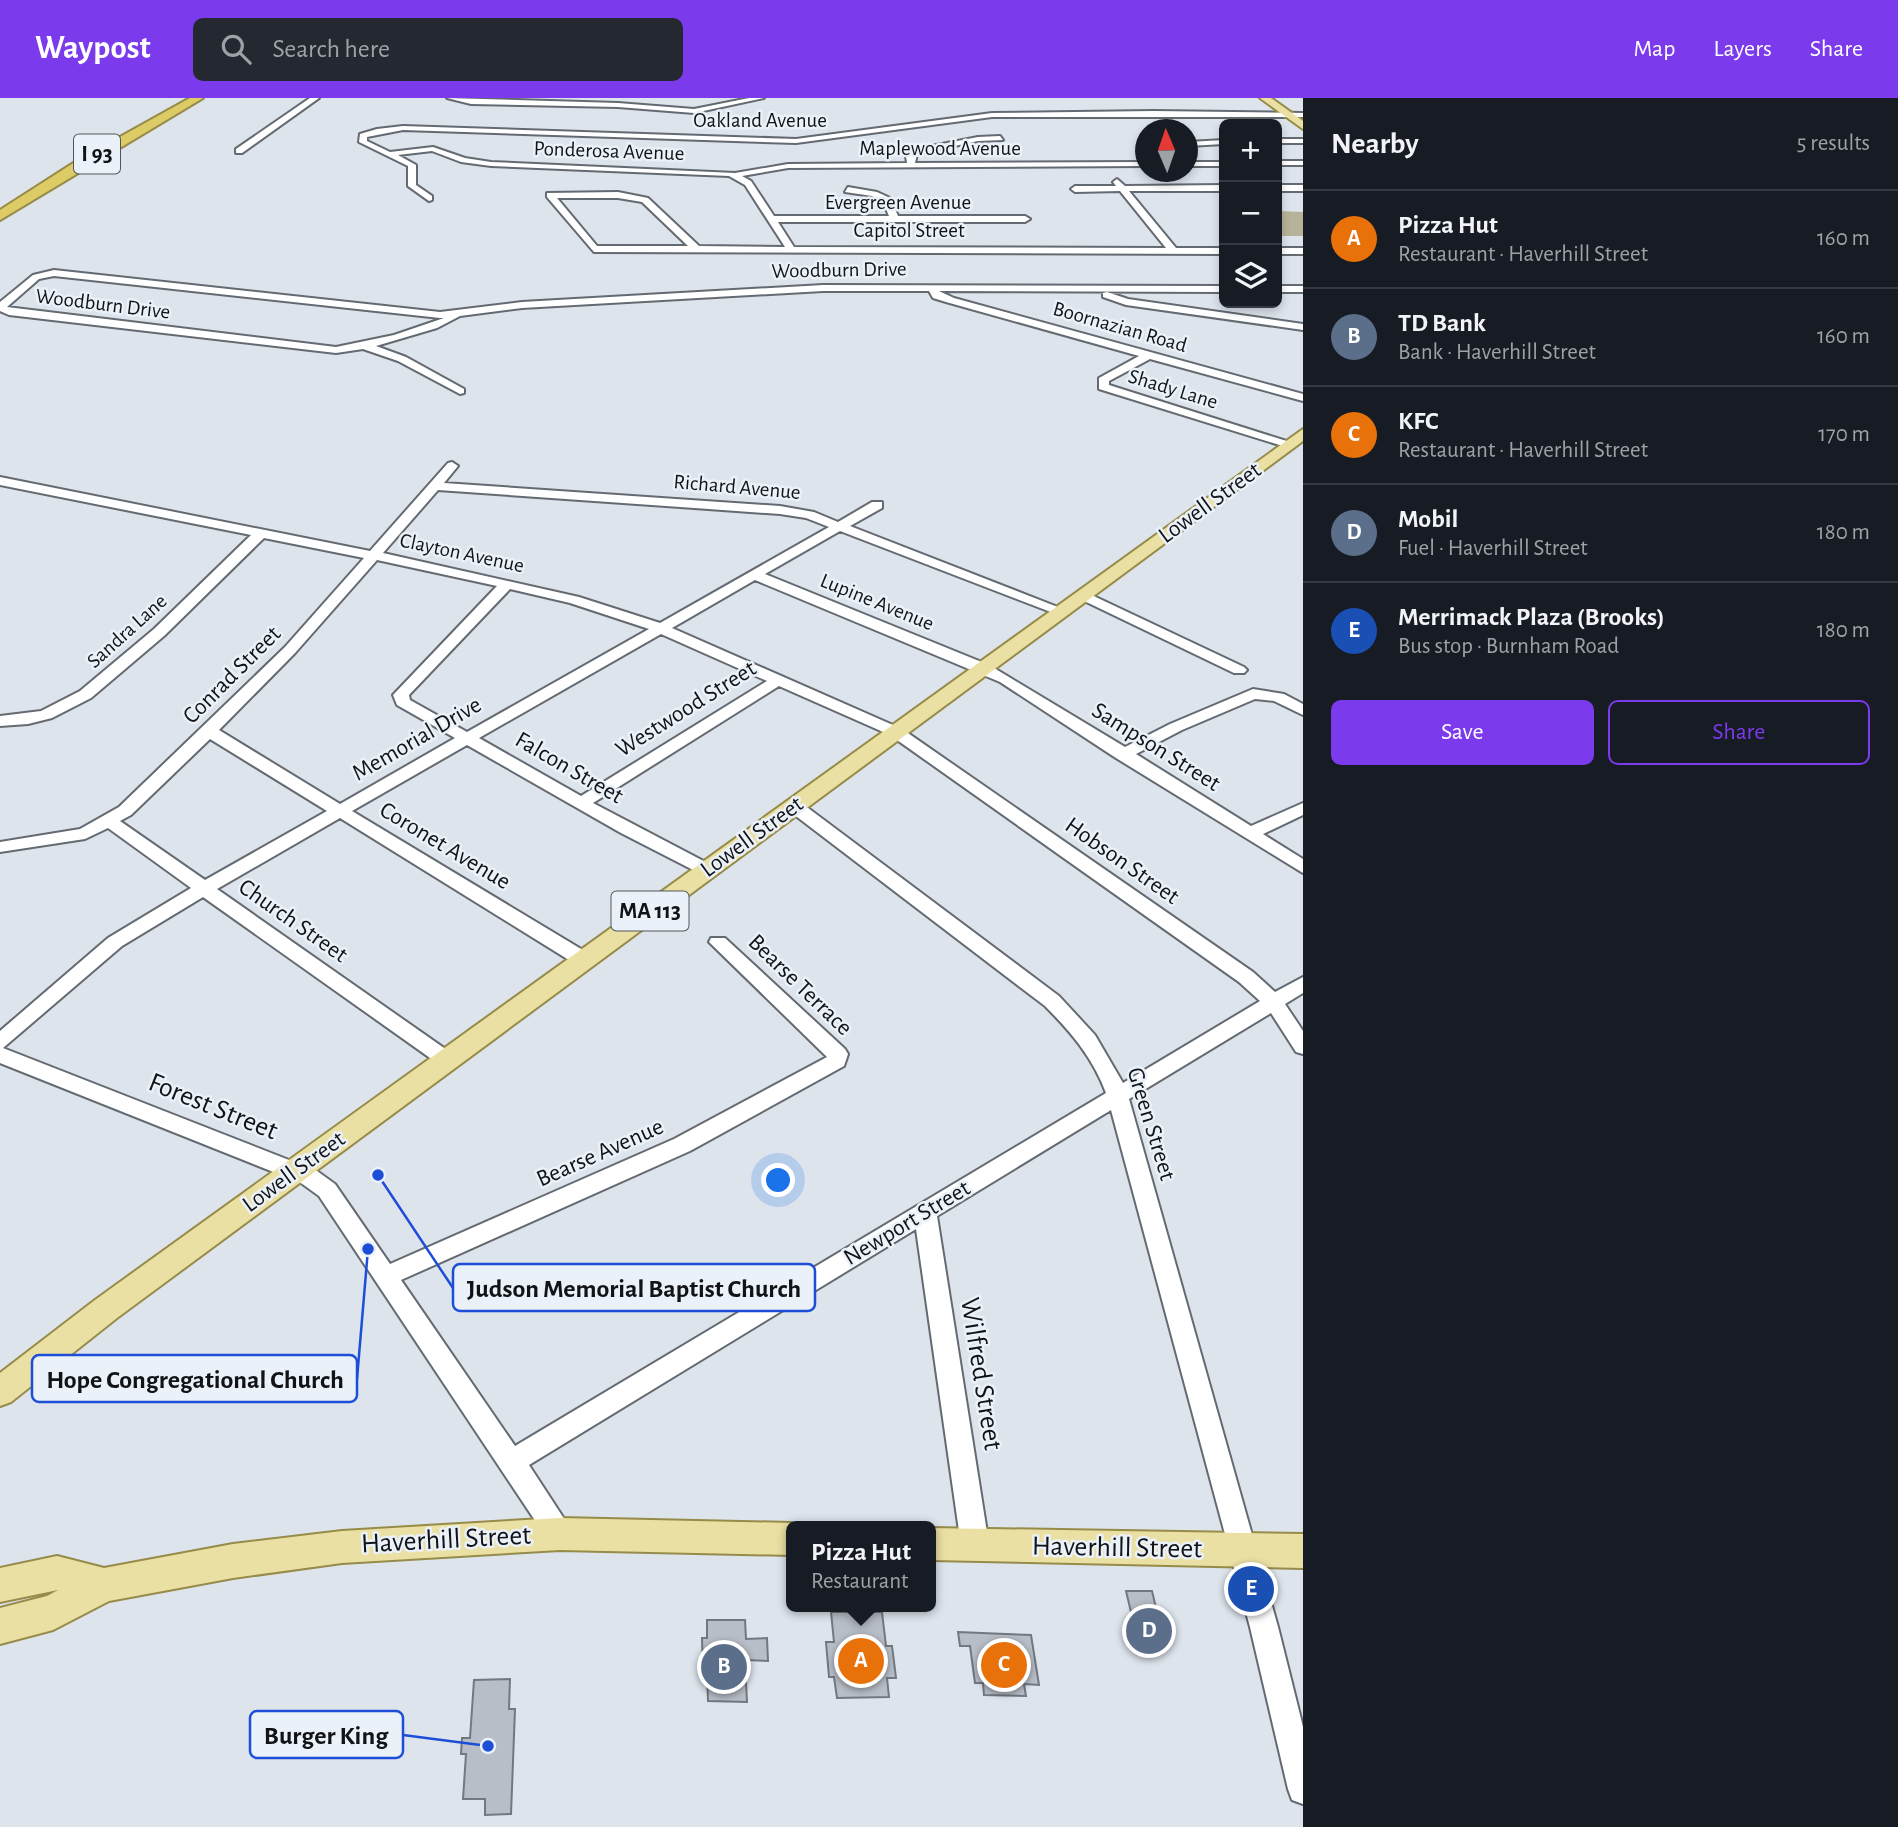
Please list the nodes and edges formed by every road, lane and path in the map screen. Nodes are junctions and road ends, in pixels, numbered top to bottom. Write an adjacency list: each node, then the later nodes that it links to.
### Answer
1 (174, 98): 11 (highway, I 93)
2 (198, 98): 35 (highway, I 93)
3 (315, 98): 17 (street)
4 (451, 98): 5 (street)
5 (760, 98)
6 (1256, 98): 7 (street)
7 (1265, 98): 8 (main road)
8 (1288, 115): 9 (street, Oakland Avenue); 10 (main road); 18 (street, Oakland Avenue)
9 (1303, 115)
10 (1303, 125)
11 (109, 133)
12 (1000, 138): 25 (street)
13 (1282, 141): 14 (street)
14 (1303, 141)
15 (1219, 142): 16 (street)
16 (1198, 143)
17 (239, 151)
18 (390, 154): 26 (street, Ponderosa Avenue); 33 (street, Oakland Avenue)
19 (1282, 163): 20 (street)
20 (1303, 163)
21 (1103, 164): 22 (street, Maplewood Avenue); 25 (street, Maplewood Avenue); 31 (street)
22 (1135, 164)
23 (1198, 164): 24 (street)
24 (1219, 164)
25 (911, 165): 26 (street, Maplewood Avenue)
26 (736, 176): 36 (street)
27 (1219, 188): 31 (street)
28 (1282, 188): 29 (street)
29 (1303, 188)
30 (1075, 189): 31 (street)
31 (1123, 189): 44 (street)
32 (848, 190): 37 (street)
33 (429, 198)
34 (1018, 206): 38 (street)
35 (0, 216)
36 (771, 219): 37 (street, Evergreen Avenue); 42 (street)
37 (895, 219): 38 (street, Evergreen Avenue)
38 (1025, 219): 39 (street)
39 (1031, 229)
40 (1037, 240): 43 (street)
41 (695, 249): 41 (street, Capitol Street); 42 (street, Capitol Street)
42 (791, 249): 43 (street, Capitol Street)
43 (1043, 250): 44 (street, Capitol Street)
44 (1174, 251): 45 (street, Capitol Street)
45 (1219, 251)
46 (1282, 251): 47 (street)
47 (1303, 251)
48 (933, 288): 49 (street, Woodburn Drive); 53 (street, Woodburn Drive); 56 (street, Boornazian Road)
49 (1102, 288): 50 (street, Woodburn Drive); 54 (street)
50 (1219, 289)
51 (1282, 289): 52 (street)
52 (1303, 289)
53 (455, 315): 55 (street, Woodburn Drive); 55 (street, Woodburn Drive)
54 (1303, 327)
55 (364, 346): 57 (street)
56 (1149, 355): 58 (street, Boornazian Road); 59 (street, Shady Lane)
57 (460, 391)
58 (1303, 398)
59 (1296, 439): 69 (main road, Lowell Street / MA 113)
60 (452, 466): 62 (street, Conrad Street)
61 (0, 481): 65 (street, Clayton Avenue)
62 (435, 486): 64 (street, Richard Avenue); 66 (street, Conrad Street)
63 (877, 505): 64 (street, Memorial Drive)
64 (841, 526): 67 (street, Memorial Drive); 70 (street, Richard Avenue)
65 (260, 534): 66 (street, Clayton Avenue); 76 (street, Sandra Lane)
66 (374, 556): 68 (street, Clayton Avenue); 77 (street, Conrad Street)
67 (755, 575): 71 (street, Memorial Drive); 72 (street, Lupine Avenue)
68 (507, 584): 71 (street, Clayton Avenue); 79 (street, Falcon Street)
69 (1083, 596): 70 (main road, Lowell Street / MA 113); 73 (street)
70 (1061, 611): 72 (main road, Lowell Street / MA 113)
71 (660, 628): 74 (street, Clayton Avenue); 79 (street, Memorial Drive)
72 (984, 668): 78 (main road, Lowell Street / MA 113); 80 (street, Sampson Street)
73 (1239, 670)
74 (779, 680): 78 (street, Clayton Avenue); 81 (street, Westwood Street)
75 (1303, 709): 80 (street)
76 (0, 721)
77 (209, 732): 84 (street, Coronet Avenue); 85 (street, Conrad Street)
78 (895, 732): 82 (main road, Lowell Street / MA 113); 94 (street, Hobson Street)
79 (467, 738): 81 (street, Falcon Street); 84 (street, Memorial Drive)
80 (1122, 755): 86 (street, Sampson Street)
81 (583, 802): 89 (street, Falcon Street)
82 (794, 806): 89 (main road, Lowell Street / MA 113); 100 (street, Green Street)
83 (1303, 808): 86 (street)
84 (340, 811): 90 (street, Memorial Drive); 92 (street, Coronet Avenue)
85 (110, 822): 87 (street, Conrad Street); 90 (street, Church Street)
86 (1250, 834): 88 (street, Sampson Street)
87 (0, 848)
88 (1303, 867)
89 (707, 870): 92 (main road, Lowell Street / MA 113)
90 (204, 888): 95 (street, Memorial Drive); 98 (street, Church Street)
91 (718, 942): 99 (street, Bearse Terrace)
92 (584, 960): 98 (main road, Lowell Street / MA 113)
93 (1303, 984): 94 (street, Newport Street)
94 (1274, 1002): 96 (street, Hobson Street); 100 (street, Newport Street)
95 (0, 1042)
96 (1303, 1047)
97 (0, 1055): 101 (street, Forest Street)
98 (447, 1060): 101 (main road, Lowell Street / MA 113)
99 (830, 1065): 103 (street, Bearse Avenue)
100 (1118, 1096): 102 (street, Newport Street); 110 (street, Green Street)
101 (294, 1172): 103 (street, Forest Street); 104 (main road, Lowell Street / MA 113)
102 (925, 1212): 105 (street, Newport Street); 109 (street, Wilfred Street)
103 (384, 1277): 105 (street, Forest Street)
104 (0, 1392)
105 (511, 1462): 106 (street, Forest Street)
106 (560, 1534): 107 (main road, Haverhill Street); 112 (main road, Haverhill Street)
107 (786, 1539)
108 (936, 1544): 109 (main road, Haverhill Street)
109 (975, 1545): 110 (main road, Haverhill Street)
110 (1241, 1550): 111 (main road, Haverhill Street); 115 (street, Green Street)
111 (1303, 1551)
112 (104, 1584): 113 (main road, Haverhill Street); 114 (main road, Haverhill Street)
113 (0, 1585)
114 (0, 1626)
115 (1303, 1789)

